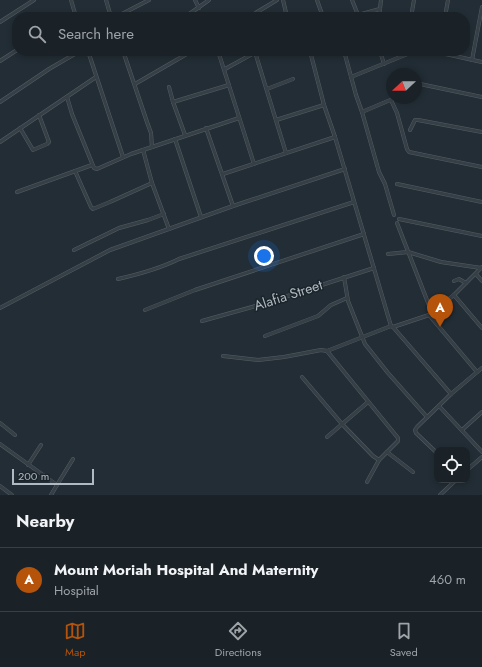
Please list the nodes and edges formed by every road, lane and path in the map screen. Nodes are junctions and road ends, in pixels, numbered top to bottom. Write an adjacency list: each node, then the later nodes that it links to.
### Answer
1 (34, 0): 17 (street)
2 (70, 0): 18 (street)
3 (106, 0): 19 (street)
4 (149, 0): 20 (street)
5 (195, 0): 15 (street)
6 (209, 0): 15 (street)
7 (277, 0): 22 (street)
8 (283, 0): 23 (street)
9 (317, 0): 24 (street)
10 (352, 0): 25 (street)
11 (381, 0): 16 (street)
12 (414, 0): 28 (street)
13 (448, 0): 29 (street)
14 (482, 7): 45 (street)
15 (199, 8): 21 (street)
16 (380, 9): 26 (street); 27 (street)
17 (15, 12)
18 (74, 12)
19 (110, 12)
20 (126, 12)
21 (192, 12)
22 (257, 12)
23 (286, 12)
24 (321, 12)
25 (356, 12)
26 (371, 12)
27 (380, 12)
28 (413, 12)
29 (446, 12)
30 (12, 14): 31 (street)
31 (0, 22)
32 (12, 53): 46 (street)
33 (71, 56): 60 (street)
34 (90, 56): 50 (street)
35 (126, 56): 53 (street)
36 (183, 56): 53 (street)
37 (220, 56): 49 (street)
38 (248, 56): 49 (street)
39 (257, 56): 57 (street)
40 (311, 56): 64 (street)
41 (345, 56): 51 (street)
42 (382, 56): 48 (street)
43 (401, 56): 48 (street)
44 (456, 56): 45 (street)
45 (472, 60): 47 (street)
46 (0, 61)
47 (482, 62)
48 (384, 64): 51 (street)
49 (224, 68): 55 (street)
50 (96, 77): 58 (street); 80 (street)
51 (351, 77): 65 (street)
52 (293, 79): 57 (street)
53 (135, 84): 77 (street)
54 (422, 84): 59 (street)
55 (229, 85): 61 (street); 67 (street)
56 (169, 87): 61 (street)
57 (267, 89): 68 (street)
58 (67, 97): 66 (street); 82 (street)
59 (482, 97)
60 (0, 102)
61 (174, 102): 73 (street)
62 (386, 102): 65 (street)
63 (394, 104): 83 (street)
64 (324, 105): 68 (street); 74 (street)
65 (362, 112): 94 (street)
66 (39, 115): 69 (street); 69 (street)
67 (239, 118): 70 (street); 81 (street)
68 (276, 120): 79 (street)
69 (20, 128): 76 (street)
70 (206, 128): 73 (street); 86 (street)
71 (410, 130): 72 (street)
72 (482, 132)
73 (185, 135): 75 (street)
74 (335, 137): 79 (street); 84 (street)
75 (175, 139): 77 (street); 95 (street)
76 (0, 142)
77 (152, 147): 78 (street)
78 (143, 150): 80 (street); 87 (street)
79 (286, 153): 81 (street)
80 (123, 157): 82 (street)
81 (254, 164): 86 (street)
82 (92, 165): 85 (street)
83 (482, 167)
84 (345, 169): 90 (street); 92 (street)
85 (75, 171): 87 (street); 89 (street)
86 (223, 174): 92 (street)
87 (152, 183): 93 (street)
88 (397, 184): 91 (street)
89 (17, 192)
90 (354, 202): 99 (street); 108 (street)
91 (482, 202)
92 (233, 206): 95 (street)
93 (164, 214): 98 (street); 101 (street)
94 (394, 215)
95 (201, 217): 98 (street)
96 (399, 218): 100 (street)
97 (397, 223): 102 (street)
98 (169, 230): 114 (street)
99 (364, 234): 105 (street); 115 (street)
100 (482, 236)
101 (74, 250)
102 (408, 252): 103 (street); 104 (street); 116 (street)
103 (388, 254)
104 (482, 267): 106 (street)
105 (374, 268): 107 (street, Alafia Street); 118 (street)
106 (476, 274): 110 (street); 111 (street)
107 (344, 277): 113 (street); 117 (street, Alafia Street)
108 (118, 279)
109 (454, 281): 111 (street)
110 (482, 282)
111 (466, 283): 112 (street)
112 (454, 295): 116 (street); 119 (street)
113 (347, 298): 120 (street); 121 (street)
114 (0, 308)
115 (146, 310)
116 (430, 314): 118 (street); 125 (street)
117 (202, 321)
118 (392, 326): 121 (street); 127 (street)
119 (482, 328)
120 (265, 336)
121 (363, 338): 122 (street); 131 (street)
122 (327, 351): 123 (street); 128 (street)
123 (224, 356)
124 (482, 368): 125 (street)
125 (477, 372): 127 (street)
126 (302, 377): 133 (street)
127 (451, 394): 129 (street)
128 (368, 402): 133 (street); 140 (street)
129 (439, 406): 131 (street); 134 (street)
130 (482, 412): 134 (street)
131 (427, 417): 139 (street)
132 (0, 423): 135 (street)
133 (342, 424): 136 (street); 144 (street)
134 (462, 430): 141 (street)
135 (15, 435)
136 (327, 437)
137 (0, 444): 145 (street)
138 (41, 445): 145 (street)
139 (434, 451)
140 (387, 452): 144 (street); 147 (street)
141 (482, 452)
142 (482, 457): 146 (street)
143 (73, 459): 150 (street)
144 (379, 460): 148 (street)
145 (28, 465): 150 (street)
146 (470, 467)
147 (413, 472)
148 (367, 482)
149 (453, 483): 154 (street)
150 (57, 485): 153 (street)
151 (0, 486): 152 (street)
152 (12, 495)
153 (51, 495)
154 (440, 495)

